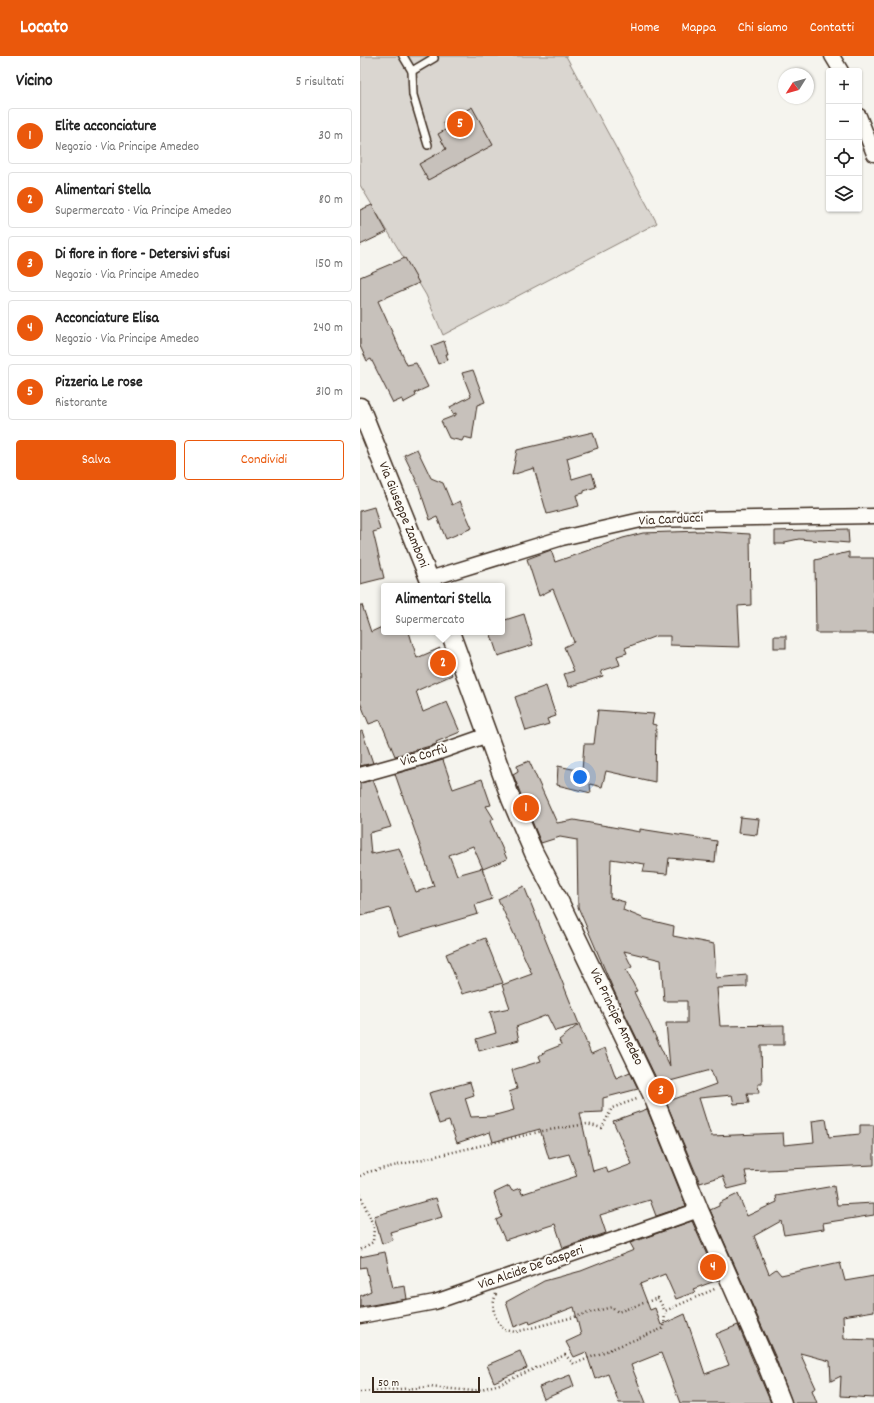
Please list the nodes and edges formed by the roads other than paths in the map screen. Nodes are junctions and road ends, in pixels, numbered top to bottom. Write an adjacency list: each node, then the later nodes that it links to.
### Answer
1 (403, 56): 5 (lane)
2 (433, 56): 5 (lane)
3 (832, 56): 4 (street)
4 (839, 68)
5 (412, 71): 7 (lane)
6 (862, 124): 8 (street)
7 (428, 145)
8 (874, 154)
9 (360, 407): 11 (street, Via Giuseppe Zamboni)
10 (874, 516): 11 (street, Via Carducci)
11 (430, 582)
12 (451, 635): 13 (street, Via Principe Amedeo)
13 (488, 734): 14 (street, Via Corfù); 15 (street, Via Principe Amedeo)
14 (360, 775)
15 (699, 1210): 16 (street, Via Alcide De Gasperi); 17 (street, Via Principe Amedeo)
16 (360, 1316)
17 (782, 1403)

